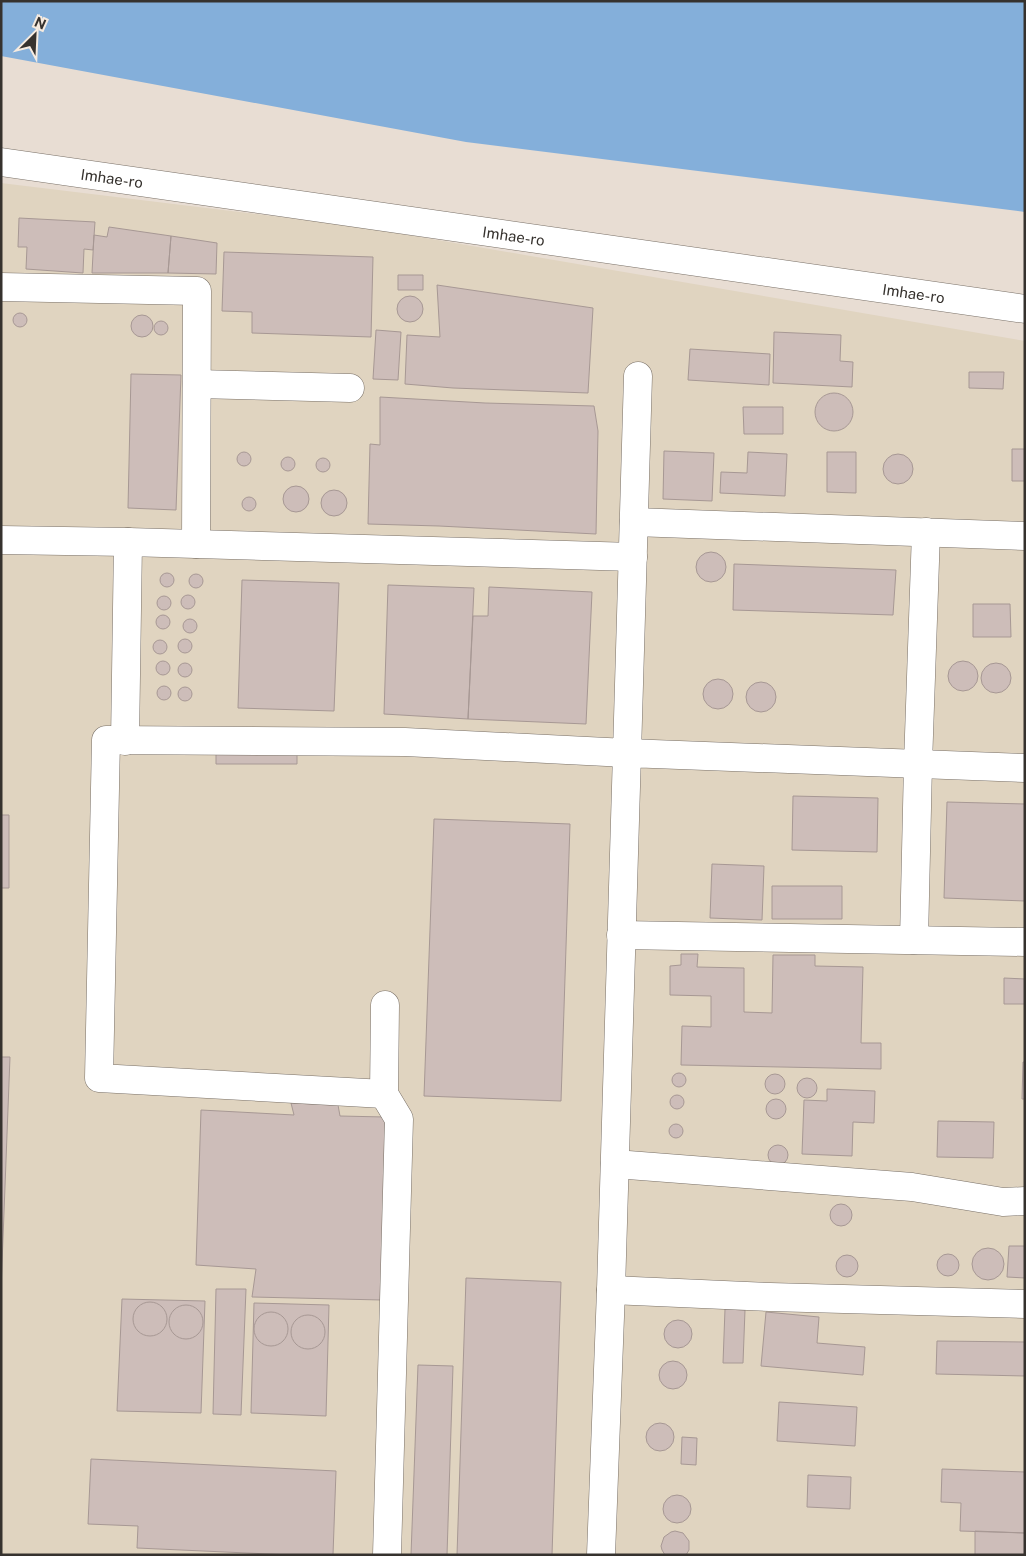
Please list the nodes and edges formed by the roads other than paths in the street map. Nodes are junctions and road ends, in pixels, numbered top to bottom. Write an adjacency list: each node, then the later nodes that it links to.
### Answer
1 (1, 162): 3 (street, Imhae-ro)
2 (1, 287): 5 (street)
3 (1025, 309)
4 (638, 376): 7 (street)
5 (197, 384): 6 (street); 12 (street)
6 (350, 388)
7 (634, 522): 8 (street); 13 (street)
8 (926, 532): 9 (street); 16 (street)
9 (1025, 536)
10 (1, 540): 11 (street)
11 (128, 542): 12 (street); 14 (street)
12 (196, 544): 13 (street)
13 (633, 557): 15 (street)
14 (126, 740): 15 (street); 22 (street)
15 (627, 753): 16 (street); 18 (street)
16 (918, 764): 17 (street); 19 (street)
17 (1025, 768)
18 (622, 936): 19 (street); 23 (street)
19 (914, 940): 20 (street)
20 (1025, 942)
21 (385, 1005): 22 (street)
22 (384, 1094): 27 (street)
23 (615, 1164): 24 (street); 25 (street)
24 (1025, 1201)
25 (611, 1290): 26 (street); 28 (street)
26 (1025, 1304)
27 (387, 1555)
28 (601, 1555)

